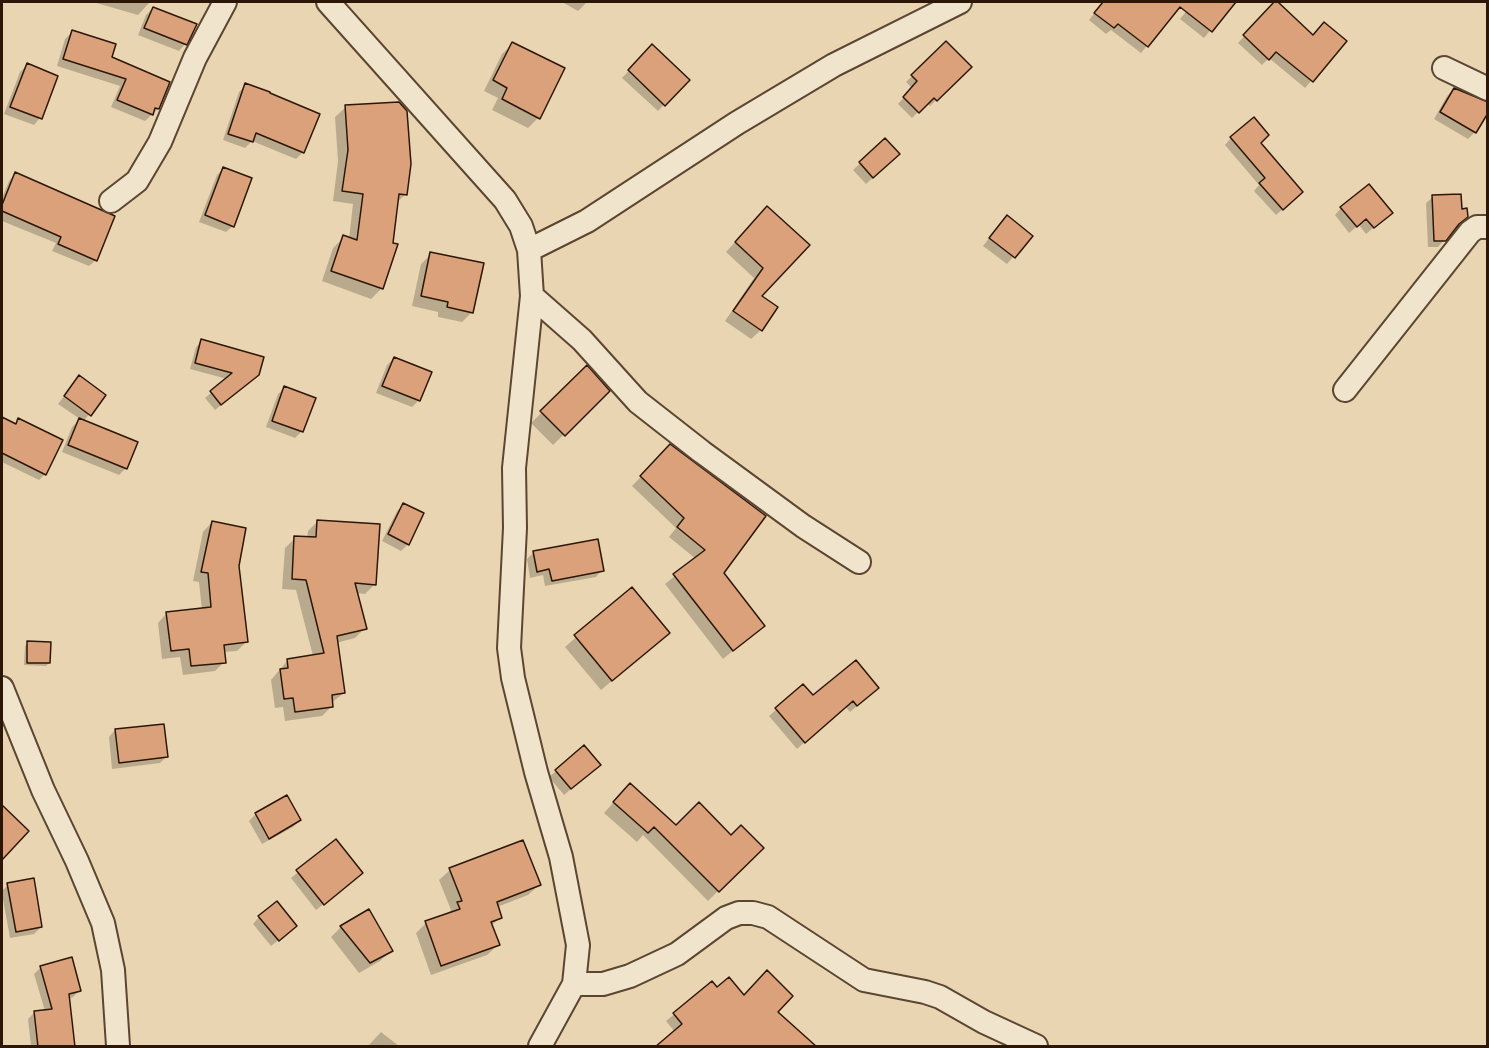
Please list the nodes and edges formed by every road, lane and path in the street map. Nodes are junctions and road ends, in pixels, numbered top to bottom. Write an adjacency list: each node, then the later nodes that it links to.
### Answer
1 (225, 2): 6 (street)
2 (328, 2): 8 (street)
3 (960, 2): 8 (street)
4 (1444, 68): 5 (street)
5 (1488, 89)
6 (111, 201)
7 (1488, 227): 10 (street)
8 (529, 250): 9 (street)
9 (532, 296): 11 (street); 13 (street)
10 (1345, 390)
11 (859, 562)
12 (4, 698): 15 (street)
13 (574, 984): 14 (street); 16 (street)
14 (543, 1044)
15 (118, 1047)
16 (1036, 1047)

